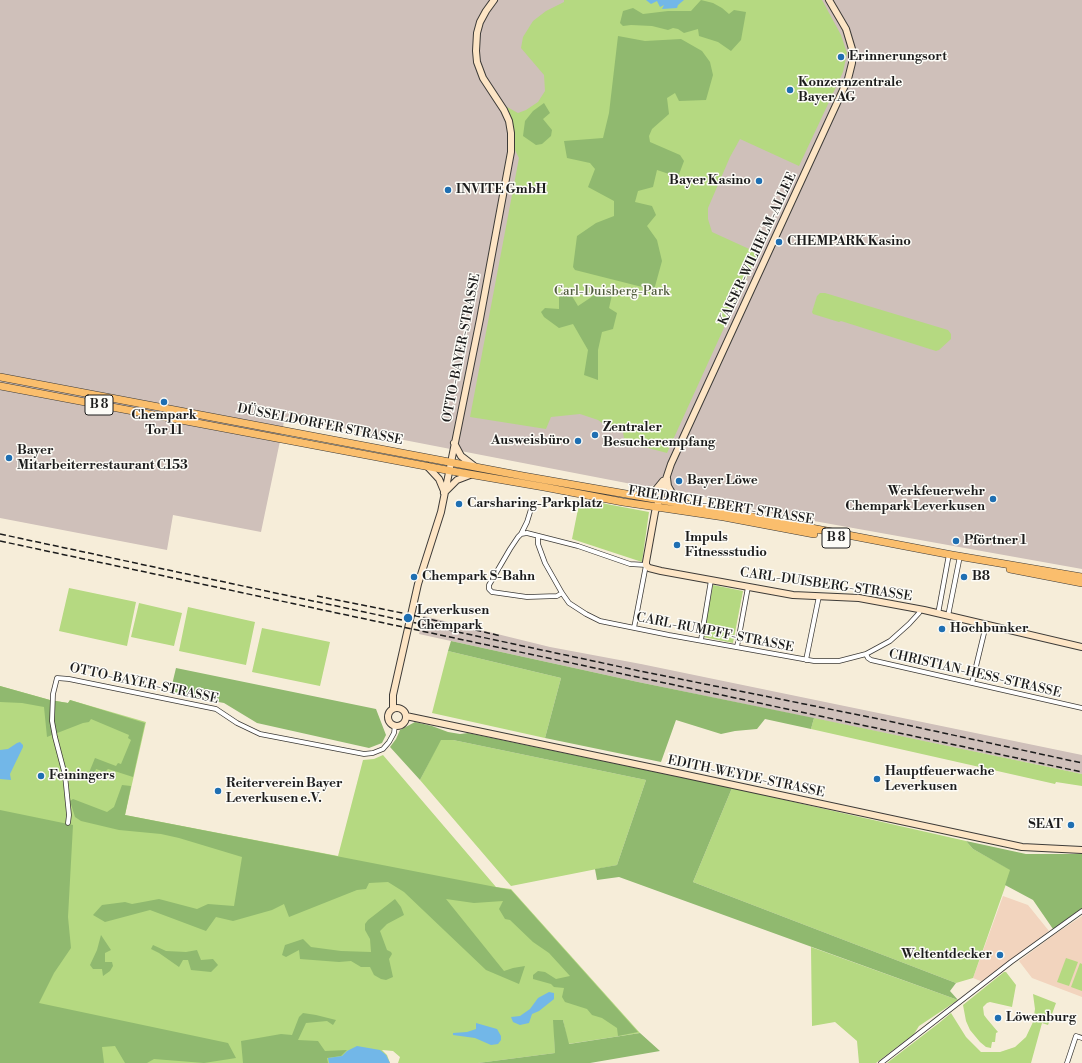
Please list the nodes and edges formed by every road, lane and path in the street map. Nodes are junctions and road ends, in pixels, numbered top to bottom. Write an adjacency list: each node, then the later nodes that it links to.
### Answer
1 (494, 0): 7 (street, OTTO-BAYER-STRASSE)
2 (829, 0): 13 (street, KAISER-WILHELM-ALLEE)
3 (0, 377): 5 (main road, DÜSSELDORFER STRASSE / B 8)
4 (0, 386): 6 (main road, DÜSSELDORFER STRASSE / B 8)
5 (194, 413): 6 (main road); 8 (main road, DÜSSELDORFER STRASSE / B 8)
6 (192, 422): 9 (main road, DÜSSELDORFER STRASSE / B 8)
7 (454, 443): 8 (street, OTTO-BAYER-STRASSE); 10 (street)
8 (450, 462): 10 (main road, DÜSSELDORFER STRASSE / B 8); 11 (street, OTTO-BAYER-STRASSE)
9 (427, 466): 11 (main road, DÜSSELDORFER STRASSE / B 8); 15 (street)
10 (474, 466): 16 (main road, DÜSSELDORFER STRASSE / B 8)
11 (448, 470): 12 (main road, DÜSSELDORFER STRASSE / B 8); 15 (street, OTTO-BAYER-STRASSE)
12 (471, 474): 14 (main road, DÜSSELDORFER STRASSE / B 8); 15 (street)
13 (666, 476): 16 (street); 17 (street, KAISER-WILHELM-ALLEE); 18 (street)
14 (544, 487): 17 (main road, FRIEDRICH-EBERT-STRASSE / B 8)
15 (444, 493): 42 (street, OTTO-BAYER-STRASSE)
16 (635, 496): 17 (main road, FRIEDRICH-EBERT-STRASSE / B 8)
17 (658, 504): 18 (main road, B 8); 22 (main road, FRIEDRICH-EBERT-STRASSE / B 8); 24 (street, KAISER-WILHELM-ALLEE)
18 (690, 506): 22 (main road, FRIEDRICH-EBERT-STRASSE / B 8)
19 (531, 509): 20 (street)
20 (522, 534): 21 (street, CARL-DUISBERG-STRASSE); 29 (street)
21 (538, 536): 24 (street, CARL-DUISBERG-STRASSE); 29 (street, CARL-RUMPFF-STRASSE)
22 (948, 556): 23 (main road, FRIEDRICH-EBERT-STRASSE / B 8); 32 (street)
23 (959, 558): 25 (main road, FRIEDRICH-EBERT-STRASSE / B 8); 27 (main road, FRIEDRICH-EBERT-STRASSE / B 8); 33 (street)
24 (646, 565): 26 (street, CARL-DUISBERG-STRASSE); 35 (street)
25 (1082, 577)
26 (711, 580): 28 (street, CARL-DUISBERG-STRASSE); 36 (street)
27 (1082, 583)
28 (748, 587): 30 (street, CARL-DUISBERG-STRASSE); 38 (street)
29 (562, 593): 35 (street, CARL-RUMPFF-STRASSE)
30 (819, 596): 31 (street, CARL-DUISBERG-STRASSE); 40 (street)
31 (920, 610): 32 (street, CARL-DUISBERG-STRASSE); 39 (street, CARL-RUMPFF-STRASSE)
32 (938, 614): 33 (street, CARL-DUISBERG-STRASSE)
33 (948, 616): 34 (street, CARL-DUISBERG-STRASSE)
34 (986, 625): 37 (street, CARL-DUISBERG-STRASSE); 41 (street)
35 (634, 628): 36 (street, CARL-RUMPFF-STRASSE)
36 (700, 640): 38 (street, CARL-RUMPFF-STRASSE)
37 (1082, 647)
38 (737, 648): 40 (street, CARL-RUMPFF-STRASSE)
39 (866, 654): 40 (street, CARL-RUMPFF-STRASSE); 41 (street, CHRISTIAN-HESS-STRASSE)
40 (806, 660)
41 (972, 683): 43 (street, CHRISTIAN-HESS-STRASSE)
42 (393, 708): 44 (street); 45 (street)
43 (1082, 708)
44 (406, 716): 45 (street); 47 (street, EDITH-WEYDE-STRASSE)
45 (395, 725): 46 (street, OTTO-BAYER-STRASSE)
46 (68, 823)
47 (1082, 850)
48 (1082, 910): 50 (street)
49 (1082, 1038): 51 (street)
50 (881, 1063)
51 (1067, 1063)

